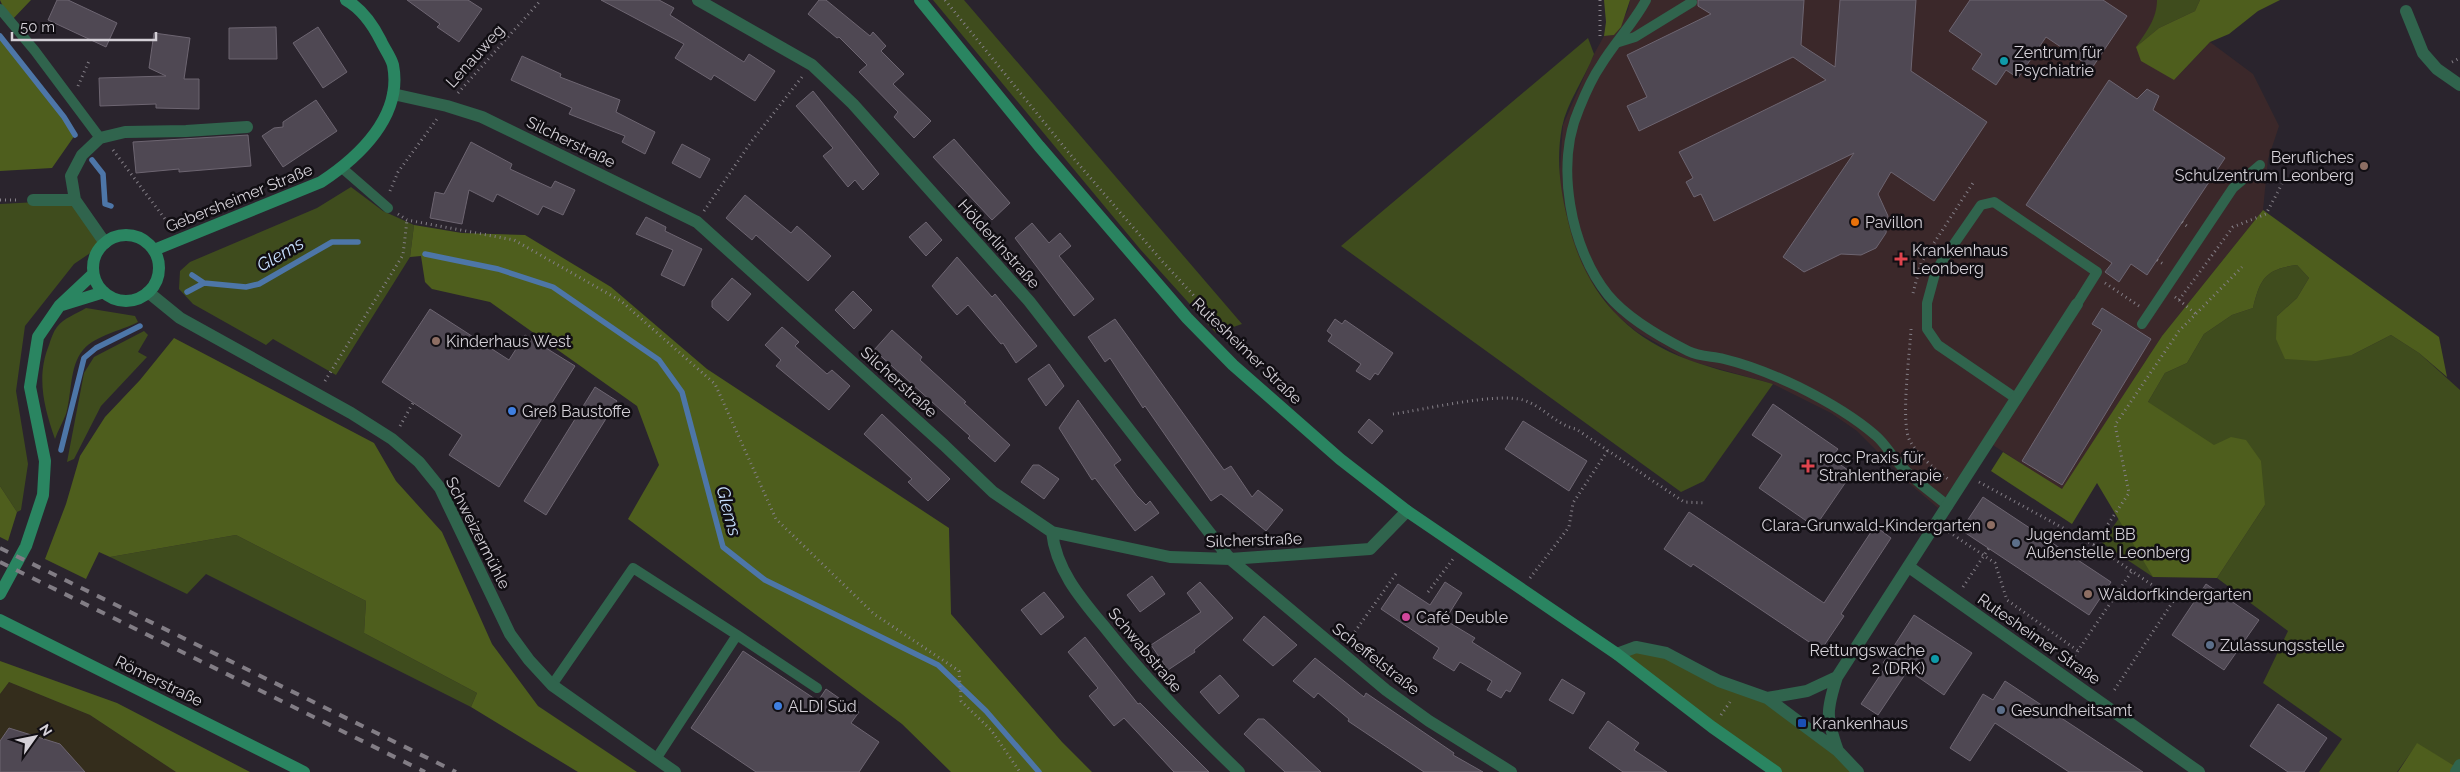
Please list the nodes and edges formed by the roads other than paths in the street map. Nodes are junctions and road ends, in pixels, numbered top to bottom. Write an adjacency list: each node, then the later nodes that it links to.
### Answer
1 (346, 0): 10 (street, Gebersheimer Straße)
2 (698, 0): 30 (street, Hölderlinstraße)
3 (920, 0): 28 (street, Rutesheimer Straße)
4 (1646, 0): 8 (lane)
5 (1692, 2): 8 (lane)
6 (0, 9): 12 (lane)
7 (2406, 11): 9 (street)
8 (1619, 42): 27 (lane)
9 (2460, 85)
10 (393, 94): 14 (street, Gebersheimer Straße); 29 (street, Silcherstraße)
11 (247, 127): 12 (street)
12 (100, 138): 16 (street)
13 (2260, 165): 25 (lane)
14 (342, 168): 17 (lane); 19 (street, Gebersheimer Straße)
15 (33, 200): 16 (street)
16 (75, 200): 18 (street)
17 (388, 208)
18 (105, 243): 19 (street, Gebersheimer Straße); 20 (street)
19 (154, 250): 22 (street, Gebersheimer Straße)
20 (93, 274): 21 (street); 24 (street)
21 (104, 292): 22 (street); 24 (street)
22 (148, 292): 37 (street, Schweizermühle)
23 (2077, 304): 26 (street); 26 (lane)
24 (60, 306): 32 (street)
25 (2142, 324)
26 (2017, 399): 27 (street)
27 (1948, 506): 31 (street)
28 (1407, 511): 30 (street, Silcherstraße); 35 (street, Rutesheimer Straße)
29 (1052, 532): 30 (street, Silcherstraße); 45 (street, Schwabstraße)
30 (1230, 559): 46 (street, Scheffelstraße)
31 (1910, 567): 36 (street); 49 (street, Rutesheimer Straße)
32 (0, 594)
33 (0, 620): 43 (street, Römerstraße)
34 (737, 635): 37 (lane); 38 (lane); 41 (lane)
35 (1617, 654): 39 (street); 47 (street, Rutesheimer Straße)
36 (1838, 678): 39 (street); 40 (street)
37 (552, 686): 41 (street, Schweizermühle)
38 (817, 688)
39 (1767, 698): 40 (street)
40 (1838, 750): 48 (street)
41 (656, 759): 44 (street, Schweizermühle)
42 (2460, 765): 50 (street)
43 (304, 772)
44 (675, 772)
45 (1239, 772)
46 (1510, 772)
47 (1776, 772)
48 (1858, 772)
49 (2199, 772)
50 (2456, 772)

